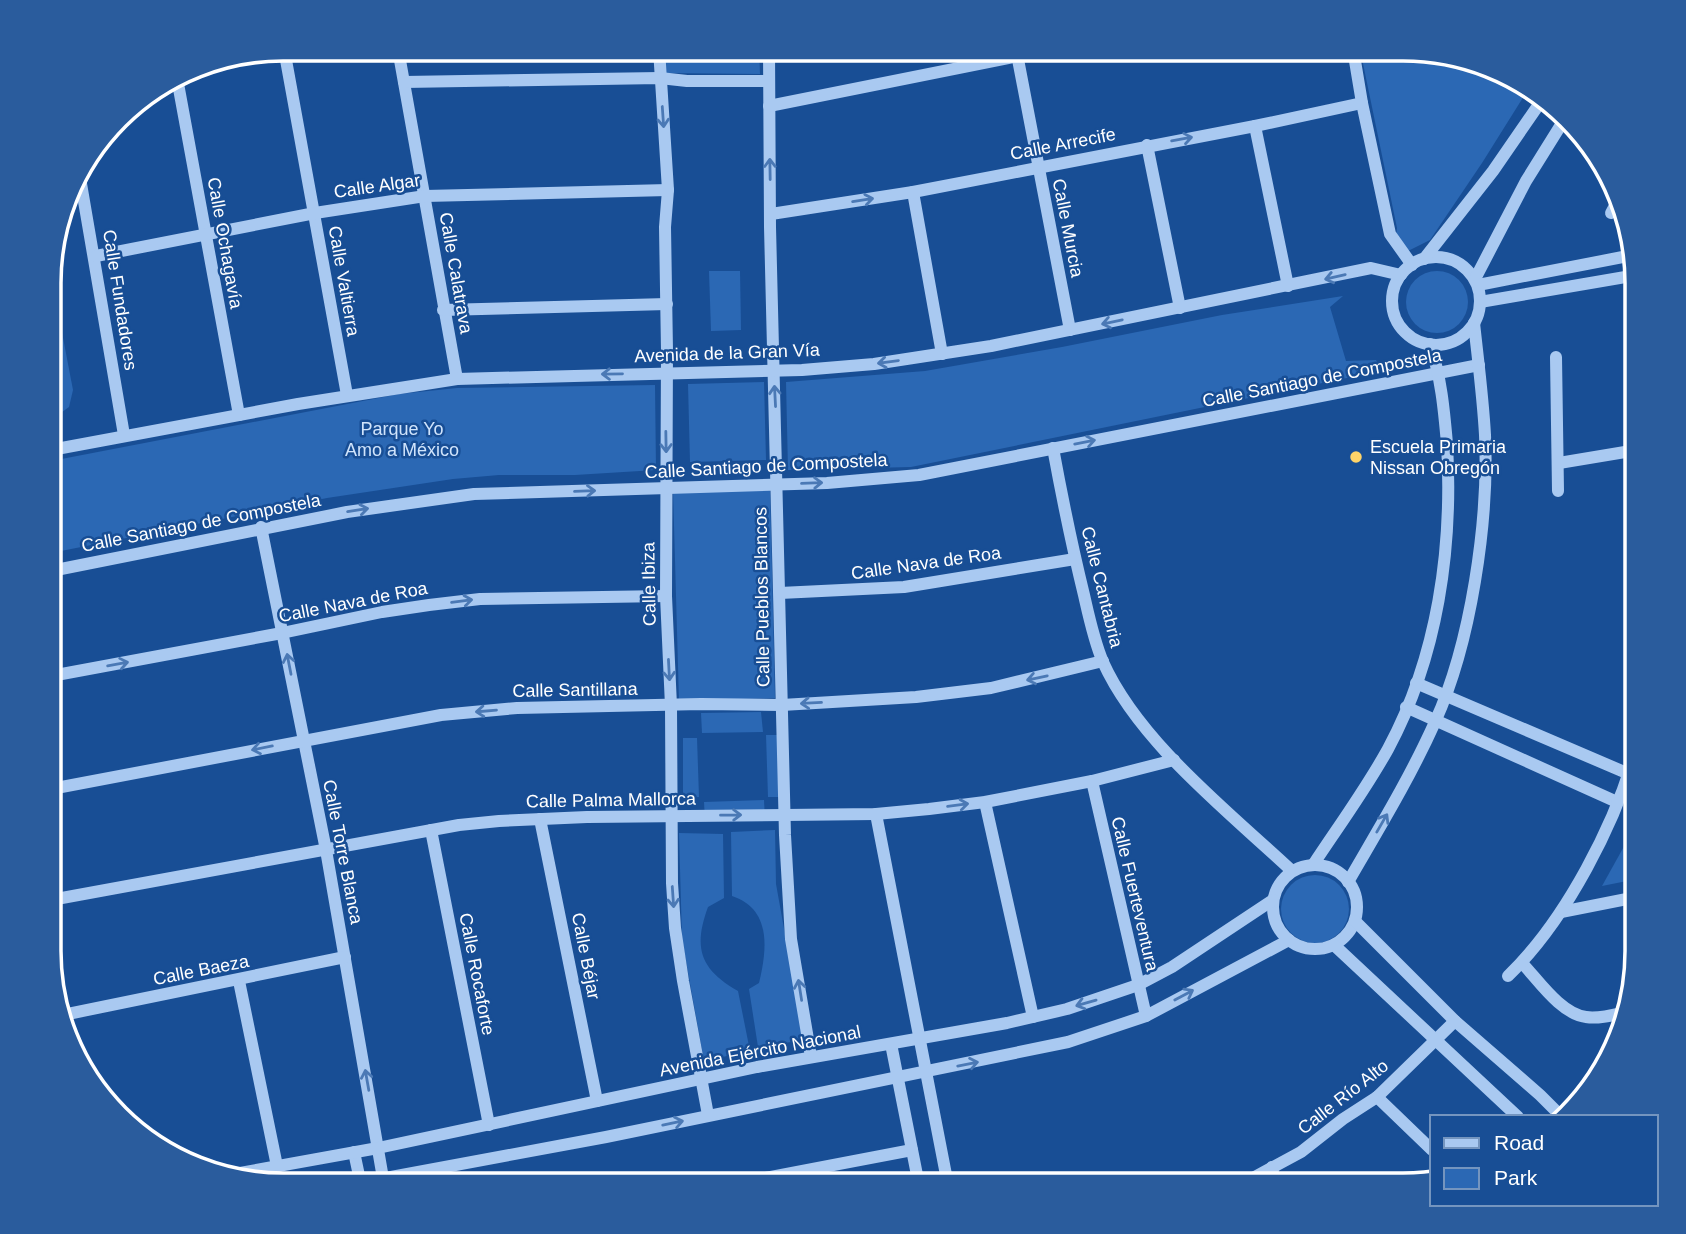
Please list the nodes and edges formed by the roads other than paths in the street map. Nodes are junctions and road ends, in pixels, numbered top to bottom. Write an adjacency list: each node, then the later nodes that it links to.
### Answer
1 (286, 62): 23 (street, Calle Valtierra)
2 (400, 62): 9 (street, Calle Calatrava)
3 (659, 62): 8 (street, Calle Ibiza)
4 (769, 62): 10 (street, Calle Pueblos Blancos)
5 (974, 62): 13 (street)
6 (1018, 62): 18 (street, Calle Murcia)
7 (1355, 62): 12 (street)
8 (660, 78): 9 (street); 10 (street); 20 (street, Calle Ibiza, one-way to 20)
9 (404, 82): 22 (street, Calle Calatrava)
10 (768, 82): 13 (street, Calle Pueblos Blancos)
11 (179, 87): 25 (street, Calle Ochagavía)
12 (1362, 103): 15 (street, Calle Arrecife); 28 (street)
13 (769, 106): 24 (street, Calle Pueblos Blancos, one-way to 13)
14 (1537, 107): 28 (street)
15 (1255, 126): 17 (street, Calle Arrecife, one-way to 15); 32 (street)
16 (1560, 126): 31 (street)
17 (1147, 145): 18 (street, Calle Arrecife); 35 (street)
18 (1039, 167): 21 (street, Calle Arrecife); 38 (street, Calle Murcia)
19 (82, 189): 26 (street, Calle Fundadores)
20 (668, 190): 22 (street, Calle Algar); 34 (street, Calle Ibiza)
21 (914, 192): 24 (street, Calle Arrecife, one-way to 21); 40 (street)
22 (425, 196): 23 (street, Calle Algar); 36 (street, Calle Calatrava)
23 (314, 213): 25 (street, Calle Algar); 47 (street, Calle Valtierra)
24 (771, 214): 43 (street, Calle Pueblos Blancos)
25 (206, 233): 26 (street, Calle Algar); 48 (street, Calle Ochagavía)
26 (96, 256): 49 (street, Calle Fundadores)
27 (1623, 257): 31 (street)
28 (1418, 262): 29 (street); 31 (street)
29 (1401, 275): 32 (street, Avenida de la Gran Vía, one-way to 32); 39 (street)
30 (1624, 277): 33 (street)
31 (1476, 282): 33 (street)
32 (1288, 286): 35 (street, Avenida de la Gran Vía)
33 (1480, 302): 37 (street)
34 (667, 304): 36 (street); 44 (street, Calle Ibiza)
35 (1180, 308): 38 (street, Avenida de la Gran Vía, one-way to 38)
36 (443, 310): 46 (street, Calle Calatrava)
37 (1474, 323): 39 (street); 42 (street)
38 (1070, 330): 40 (street, Avenida de la Gran Vía)
39 (1430, 344): 45 (street)
40 (942, 354): 43 (street, Avenida de la Gran Vía, one-way to 43)
41 (1556, 357): 53 (street)
42 (1479, 365): 45 (street, Calle Santiago de Compostela); 66 (street)
43 (773, 370): 44 (street, Avenida de la Gran Vía); 54 (street, Calle Pueblos Blancos, one-way to 43)
44 (667, 373): 46 (street, Avenida de la Gran Vía, one-way to 46); 55 (street, Calle Ibiza, one-way to 55)
45 (1440, 374): 51 (street, Calle Santiago de Compostela, one-way to 45); 65 (street)
46 (457, 379): 47 (street, Avenida de la Gran Vía)
47 (347, 395): 48 (street, Avenida de la Gran Vía)
48 (239, 415): 49 (street, Avenida de la Gran Vía)
49 (124, 435): 50 (street, Avenida de la Gran Vía)
50 (61, 448)
51 (1052, 448): 54 (street, Calle Santiago de Compostela, one-way to 51); 58 (street, Calle Cantabria)
52 (1624, 452): 53 (street)
53 (1559, 463): 56 (street)
54 (777, 484): 55 (street, Calle Santiago de Compostela); 60 (street, Calle Pueblos Blancos)
55 (667, 488): 57 (street, Calle Santiago de Compostela, one-way to 55); 61 (street, Calle Ibiza)
56 (1558, 491)
57 (261, 527): 59 (street, Calle Santiago de Compostela); 62 (street, Calle Torre Blanca)
58 (1075, 559): 60 (street, Calle Nava de Roa); 63 (street, Calle Cantabria)
59 (61, 569)
60 (780, 593): 67 (street, Calle Pueblos Blancos)
61 (666, 596): 62 (street, Calle Nava de Roa, one-way to 61); 68 (street, Calle Ibiza, one-way to 68)
62 (282, 633): 64 (street, Calle Nava de Roa, one-way to 62); 71 (street, Calle Torre Blanca, one-way to 62)
63 (1103, 661): 67 (street, Calle Santillana, one-way to 67); 72 (street, Calle Cantabria)
64 (62, 674)
65 (1416, 683): 66 (street); 69 (street)
66 (1445, 697): 70 (street); 73 (street)
67 (782, 705): 68 (street, Calle Santillana); 79 (street, Calle Pueblos Blancos)
68 (671, 706): 71 (street, Calle Santillana, one-way to 71); 81 (street, Calle Ibiza)
69 (1406, 707): 70 (street); 85 (street)
70 (1436, 722): 78 (street); 87 (street, one-way to 70)
71 (304, 740): 76 (street, Calle Santillana, one-way to 76); 84 (street, Calle Torre Blanca)
72 (1174, 760): 74 (street, Calle Palma Mallorca); 86 (street, Calle Cantabria)
73 (1624, 772)
74 (1091, 781): 77 (street, Calle Palma Mallorca); 99 (street, Calle Fuerteventura)
75 (1624, 786): 78 (street)
76 (62, 787)
77 (985, 802): 80 (street, Calle Palma Mallorca, one-way to 77); 103 (street)
78 (1617, 802): 91 (street)
79 (784, 814): 80 (street, Calle Palma Mallorca); 81 (street, Calle Palma Mallorca, one-way to 79); 108 (street, Calle Pueblos Blancos, one-way to 79)
80 (876, 814): 105 (street)
81 (672, 817): 82 (street, Calle Palma Mallorca); 111 (street, Calle Ibiza, one-way to 111)
82 (540, 818): 83 (street, Calle Palma Mallorca); 113 (street, Calle Béjar)
83 (431, 830): 84 (street, Calle Palma Mallorca); 117 (street, Calle Rocaforte)
84 (326, 850): 88 (street, Calle Palma Mallorca); 95 (street, Calle Torre Blanca)
85 (1313, 865): 86 (street); 87 (street)
86 (1292, 872): 89 (street)
87 (1348, 882): 92 (street)
88 (62, 898)
89 (1273, 900): 93 (street); 99 (street, Avenida Ejército Nacional)
90 (1624, 900): 91 (street)
91 (1561, 912): 96 (street)
92 (1354, 921): 94 (street); 104 (street)
93 (1289, 940): 94 (street); 102 (street, one-way to 93)
94 (1334, 944): 106 (street)
95 (345, 957): 98 (street, Calle Baeza); 118 (street, Calle Torre Blanca, one-way to 95)
96 (1522, 963): 97 (street); 101 (street)
97 (1508, 976)
98 (239, 981): 100 (street, Calle Baeza); 122 (street)
99 (1138, 985): 102 (street, Calle Fuerteventura); 103 (street, Avenida Ejército Nacional, one-way to 103)
100 (71, 1013)
101 (1615, 1014)
102 (1146, 1016): 109 (street, one-way to 102)
103 (1033, 1017): 105 (street, Avenida Ejército Nacional)
104 (1455, 1021): 106 (street, Calle Río Alto); 114 (street)
105 (919, 1039): 107 (street, Avenida Ejército Nacional); 109 (street)
106 (1436, 1041): 112 (street, Calle Río Alto); 116 (street)
107 (891, 1044): 108 (street, Avenida Ejército Nacional); 110 (street)
108 (811, 1057): 111 (street, Avenida Ejército Nacional)
109 (924, 1072): 110 (street); 130 (street)
110 (897, 1078): 115 (street); 120 (street)
111 (701, 1079): 113 (street, Avenida Ejército Nacional); 115 (street, Calle Ibiza)
112 (1377, 1097): 119 (street); 123 (street, Calle Río Alto)
113 (597, 1101): 117 (street, Avenida Ejército Nacional)
114 (1556, 1112)
115 (708, 1115): 127 (street, one-way to 115)
116 (1516, 1115)
117 (489, 1125): 118 (street, Avenida Ejército Nacional)
118 (378, 1147): 121 (street, Avenida Ejército Nacional); 126 (street, Calle Torre Blanca)
119 (1430, 1148)
120 (912, 1150): 128 (street); 129 (street)
121 (354, 1152): 122 (street, Avenida Ejército Nacional); 125 (street)
122 (277, 1167): 124 (street, Avenida Ejército Nacional)
123 (1272, 1167): 131 (street, Calle Río Alto); 132 (street)
124 (254, 1171)
125 (356, 1172)
126 (382, 1172)
127 (429, 1172)
128 (794, 1172)
129 (917, 1173)
130 (945, 1173)
131 (1262, 1173)
132 (1273, 1173)

